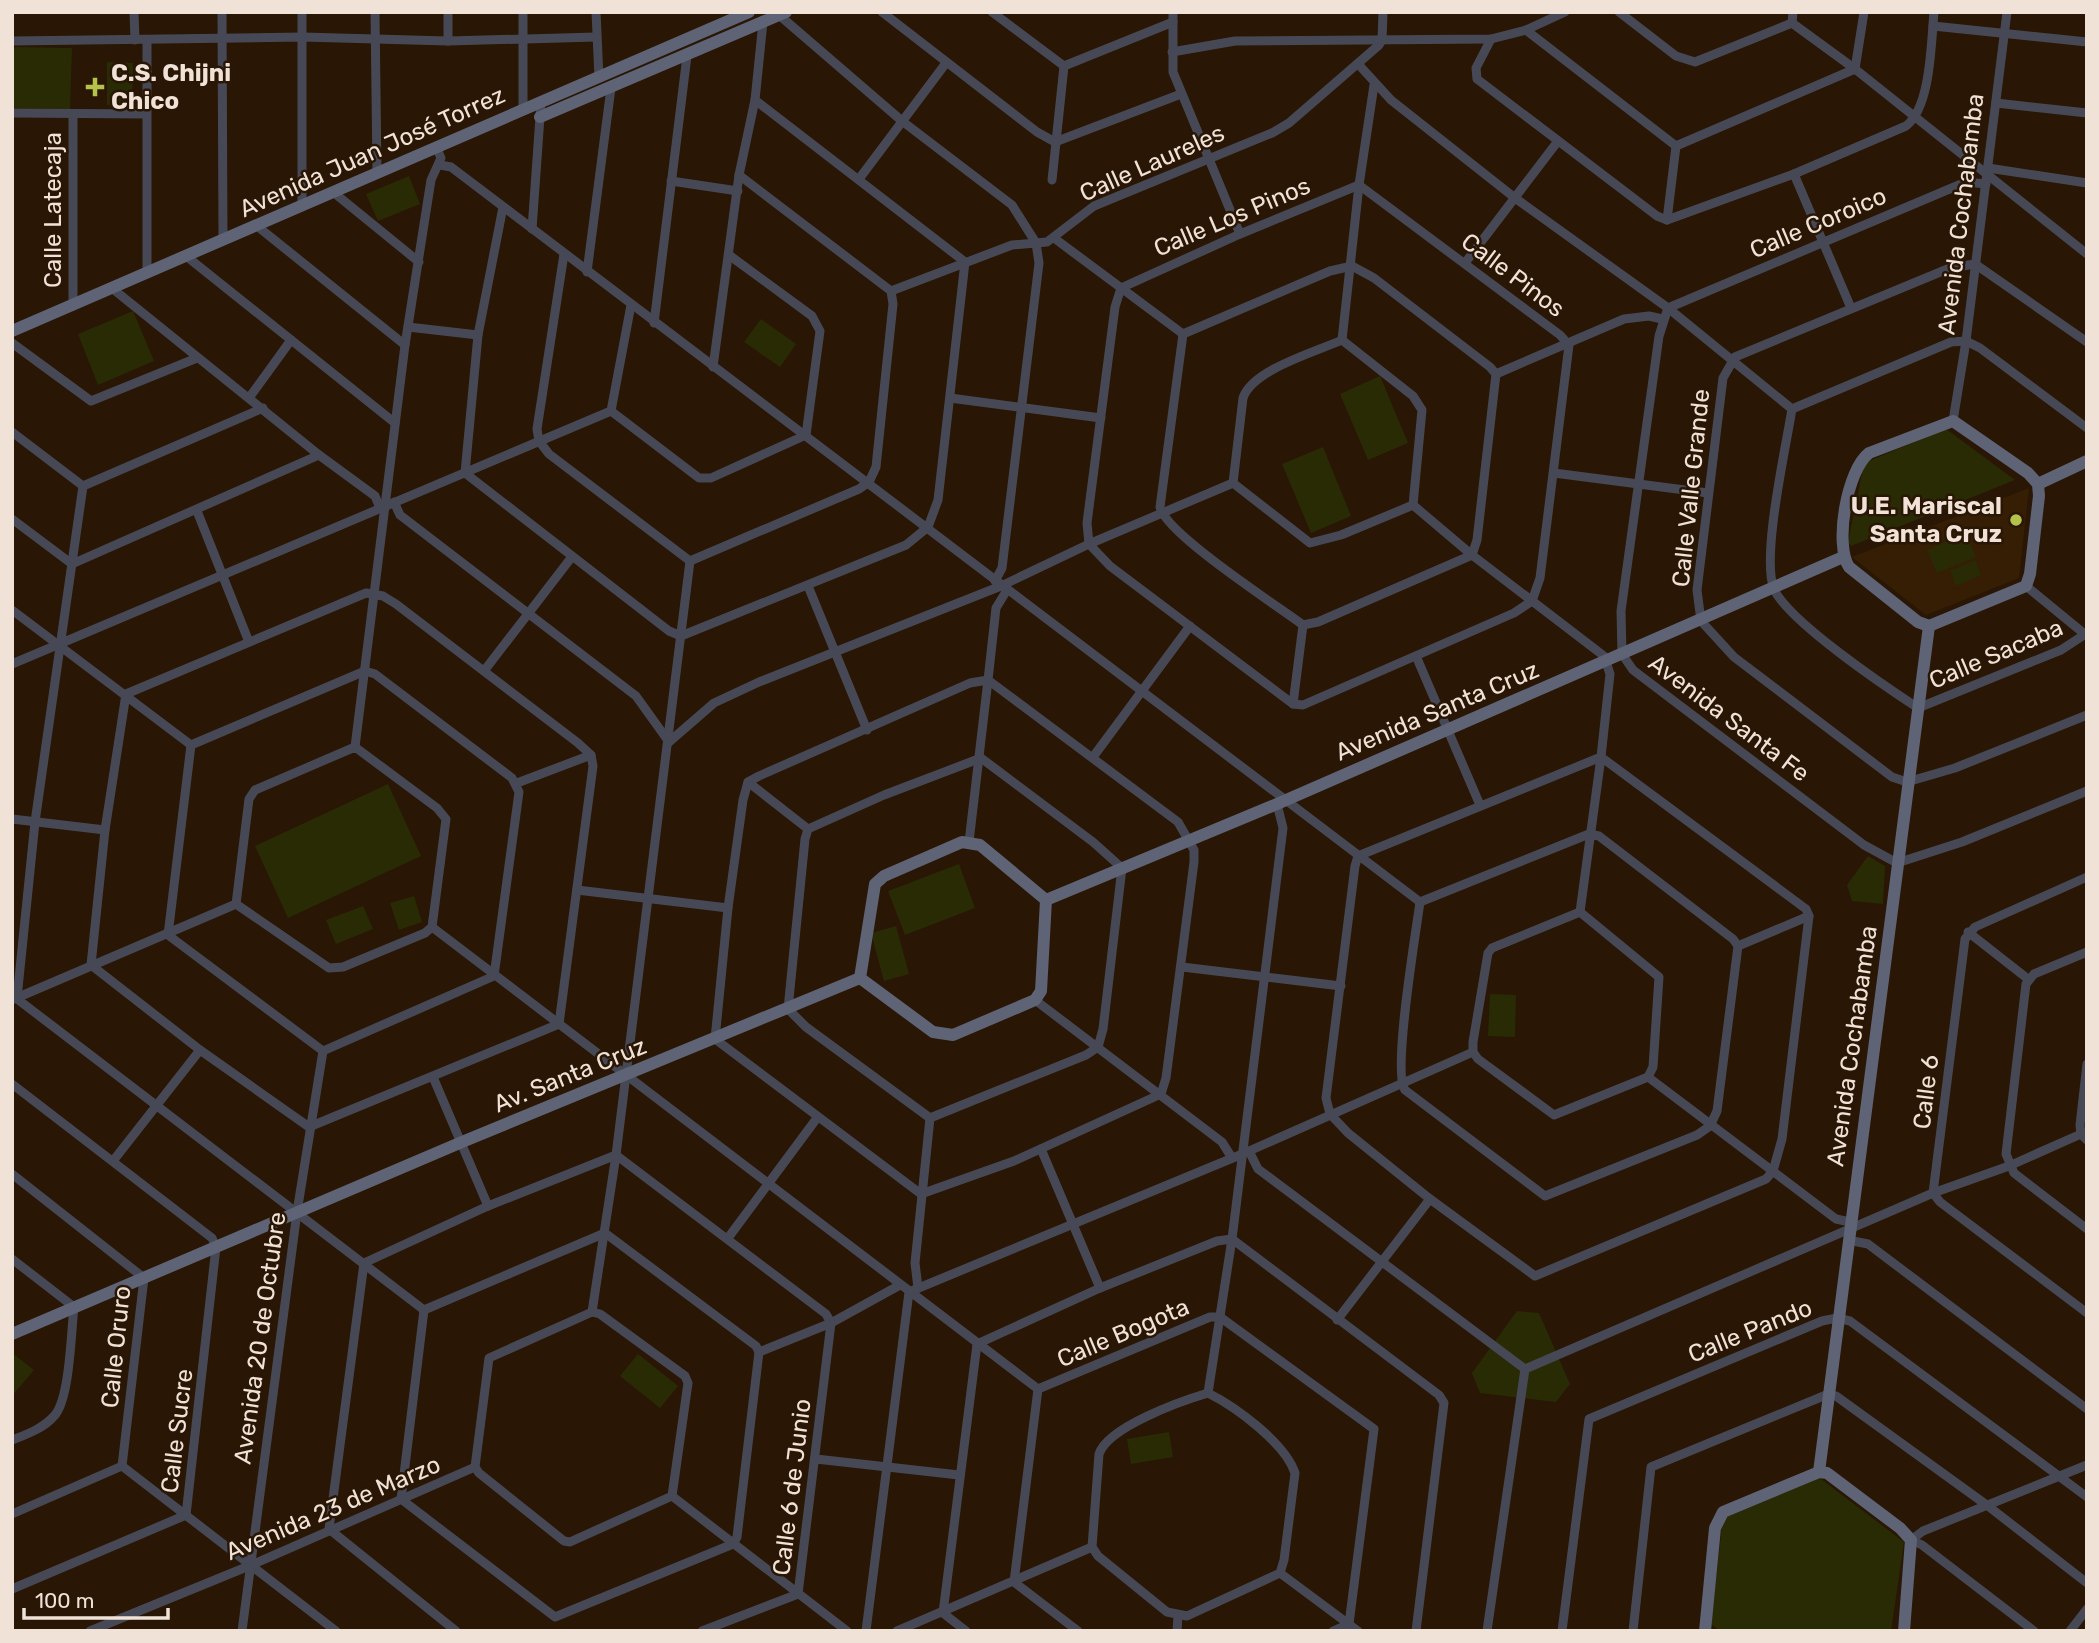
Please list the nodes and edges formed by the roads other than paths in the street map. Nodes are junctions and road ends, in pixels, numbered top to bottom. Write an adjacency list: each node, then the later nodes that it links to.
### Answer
1 (134, 12): 31 (street)
2 (222, 12): 27 (street)
3 (302, 12): 25 (street)
4 (375, 12): 28 (street)
5 (447, 12): 35 (street)
6 (523, 12): 29 (street)
7 (596, 12): 26 (street)
8 (749, 12): 43 (street, Avenida Juan José Torrez)
9 (882, 12): 39 (street)
10 (992, 12): 41 (street)
11 (1383, 12): 33 (street)
12 (1564, 12): 23 (street)
13 (1619, 12): 21 (street)
14 (1793, 12): 21 (street)
15 (1864, 12): 42 (street)
16 (1934, 12): 22 (street)
17 (2007, 12): 24 (street, Avenida Cochabamba)
18 (783, 14): 20 (street); 57 (street)
19 (1173, 17): 37 (street); 41 (street)
20 (763, 22): 38 (street); 47 (street)
21 (1792, 23): 42 (street)
22 (1933, 26): 24 (street); 56 (street)
23 (1526, 30): 30 (street); 60 (street)
24 (2004, 34): 36 (street); 49 (street, Avenida Cochabamba)
25 (303, 37): 27 (street); 28 (street); 76 (street)
26 (596, 37): 29 (street); 43 (street)
27 (223, 38): 32 (street); 83 (street)
28 (377, 38): 35 (street); 64 (street)
29 (523, 39): 35 (street); 50 (street)
30 (1491, 39): 33 (street); 58 (street)
31 (135, 40): 32 (street); 34 (street)
32 (147, 40): 54 (street)
33 (1382, 40): 37 (street); 40 (street, Calle Laureles)
34 (12, 41)
35 (448, 41)
36 (2087, 42)
37 (1172, 52): 46 (street)
38 (687, 56): 45 (street); 70 (street)
39 (946, 63): 57 (street); 59 (street)
40 (1359, 65): 44 (street); 62 (street, Calle Laureles)
41 (1064, 66): 59 (street)
42 (1855, 69): 56 (street); 60 (street)
43 (599, 78): 48 (street, Avenida Juan José Torrez)
44 (1374, 85): 72 (street); 75 (street)
45 (611, 88): 55 (street); 95 (street)
46 (1181, 94): 59 (street); 62 (street)
47 (755, 100): 66 (street); 68 (street)
48 (541, 103): 50 (street, Avenida Juan José Torrez); 55 (street)
49 (1996, 103): 52 (street); 67 (street, Avenida Cochabamba)
50 (523, 110): 61 (street, Avenida Juan José Torrez)
51 (12, 113): 53 (street)
52 (2087, 113)
53 (73, 114): 54 (street); 101 (street, Calle Latecaja)
54 (146, 114): 96 (street)
55 (540, 117): 80 (street)
56 (1916, 118): 65 (street); 67 (street)
57 (902, 121): 68 (street); 85 (street)
58 (1558, 141): 75 (street); 78 (street)
59 (1055, 142): 69 (street)
60 (1676, 146): 78 (street)
61 (436, 147): 63 (street); 64 (street, Avenida Juan José Torrez)
62 (1208, 159): 81 (street); 82 (street, Calle Laureles)
63 (440, 165): 77 (street); 90 (street)
64 (377, 174): 74 (street, Avenida Juan José Torrez)
65 (1794, 174): 78 (street); 84 (street)
66 (739, 175): 73 (street); 99 (street)
67 (1987, 176): 71 (street); 84 (street, Calle Coroico); 87 (street); 93 (street, Avenida Cochabamba)
68 (859, 179): 91 (street)
69 (1052, 180)
70 (671, 181): 73 (street); 105 (street)
71 (2087, 183)
72 (1359, 185): 81 (street, Calle Los Pinos); 92 (street, Calle Pinos); 94 (street)
73 (738, 191): 88 (street)
74 (333, 192): 76 (street, Avenida Juan José Torrez); 90 (street)
75 (1515, 198): 92 (street); 102 (street)
76 (302, 206): 79 (street, Avenida Juan José Torrez)
77 (503, 207): 80 (street); 109 (street)
78 (1667, 220)
79 (257, 226): 83 (street, Avenida Juan José Torrez); 115 (street)
80 (532, 229): 86 (street)
81 (1240, 234): 97 (street, Calle Los Pinos)
82 (1054, 238): 85 (street, Calle Laureles); 97 (street)
83 (223, 240): 89 (street, Avenida Juan José Torrez)
84 (1822, 241): 102 (street, Calle Coroico); 103 (street)
85 (1036, 243): 91 (street, Calle Laureles); 124 (street)
86 (564, 254): 95 (street); 133 (street)
87 (2087, 254)
88 (729, 255): 119 (street); 132 (street)
89 (186, 256): 96 (street, Avenida Juan José Torrez); 111 (street)
90 (419, 262): 106 (street)
91 (965, 262): 99 (street, Calle Laureles); 122 (street)
92 (1465, 263): 116 (street, Calle Pinos)
93 (1975, 264): 103 (street, Calle Valle Grande); 110 (street); 113 (street, Avenida Cochabamba)
94 (1352, 266): 108 (street); 112 (street); 120 (street)
95 (587, 272): 100 (street)
96 (147, 274): 98 (street, Avenida Juan José Torrez)
97 (1121, 288): 108 (street); 127 (street)
98 (113, 289): 101 (street, Avenida Juan José Torrez); 117 (street)
99 (891, 291): 138 (street)
100 (631, 305): 105 (street); 126 (street)
101 (73, 306): 107 (street, Avenida Juan José Torrez)
102 (1668, 308): 104 (street, Avenida Santa Fe); 118 (street)
103 (1851, 308): 118 (street, Calle Valle Grande)
104 (1662, 320): 116 (street); 140 (street, Avenida Santa Fe)
105 (654, 323): 119 (street)
106 (408, 327): 109 (street); 115 (street)
107 (12, 331)
108 (1182, 334): 147 (street)
109 (478, 335): 136 (street)
110 (2085, 337)
111 (292, 340): 121 (street); 129 (street)
112 (1342, 340): 139 (street); 145 (street)
113 (1966, 341): 125 (street); 128 (street, Avenida Cochabamba); 130 (street)
114 (12, 343): 117 (street)
115 (405, 345): 129 (street)
116 (1569, 345): 120 (street); 137 (street, Calle Pinos)
117 (197, 358): 121 (street)
118 (1731, 361): 125 (street); 143 (street, Calle Valle Grande)
119 (713, 367): 132 (street)
120 (1496, 374): 151 (street)
121 (249, 398): 123 (street)
122 (950, 398): 124 (street); 149 (street)
123 (263, 408): 134 (street); 142 (street)
124 (1022, 408): 127 (street); 158 (street)
125 (1792, 409): 160 (street)
126 (611, 411): 132 (street); 133 (street)
127 (1101, 418): 150 (street)
128 (1953, 421): 141 (street); 152 (street)
129 (395, 424): 144 (street)
130 (2087, 428)
131 (12, 432): 142 (street)
132 (806, 435): 138 (street)
133 (539, 441): 136 (street); 154 (street)
134 (318, 455): 144 (street); 146 (street)
135 (2087, 461): 141 (street)
136 (465, 473): 144 (street); 153 (street)
137 (1554, 473): 140 (street); 162 (street, Calle Pinos)
138 (869, 482): 149 (street); 154 (street)
139 (1233, 483): 145 (street); 147 (street)
140 (1638, 484): 143 (street); 174 (street, Avenida Santa Fe)
141 (2038, 484): 159 (street)
142 (83, 486): 155 (street)
143 (1708, 493): 165 (street, Calle Valle Grande)
144 (387, 505): 156 (street); 161 (street); 164 (street)
145 (1413, 505): 151 (street)
146 (197, 510): 155 (street); 156 (street)
147 (1162, 515): 150 (street); 166 (street)
148 (12, 519): 155 (street)
149 (928, 527): 157 (street); 158 (street)
150 (1089, 544): 158 (street); 167 (street)
151 (1472, 555): 162 (street); 166 (street)
152 (1843, 557): 160 (street, Avenida Santa Cruz); 168 (street)
153 (572, 558): 164 (street); 170 (street)
154 (690, 561): 170 (street)
155 (72, 564): 172 (street)
156 (224, 577): 171 (street); 172 (street)
157 (808, 586): 170 (street); 173 (street)
158 (1001, 586): 173 (street); 180 (street); 181 (street)
159 (2026, 586): 168 (street); 169 (street)
160 (1774, 589): 165 (street, Avenida Santa Cruz); 184 (street)
161 (374, 593): 171 (street); 178 (street); 179 (street)
162 (1532, 601): 175 (street); 176 (street)
163 (12, 610): 172 (street)
164 (529, 615): 179 (street); 188 (street)
165 (1701, 621): 174 (street, Avenida Santa Cruz); 196 (street, Calle Valle Grande)
166 (1303, 625): 183 (street)
167 (1190, 626): 181 (street); 183 (street)
168 (1929, 626): 184 (street, Avenida Cochabamba)
169 (2086, 635): 184 (street, Calle Sacaba)
170 (681, 636): 188 (street)
171 (249, 642): 182 (street)
172 (59, 647): 177 (street); 182 (street); 202 (street)
173 (834, 652): 187 (street); 188 (street)
174 (1622, 654): 176 (street, Avenida Santa Cruz); 209 (street, Avenida Santa Fe)
175 (1416, 656): 183 (street); 186 (street)
176 (1607, 662): 186 (street, Avenida Santa Cruz); 193 (street)
177 (12, 664)
178 (366, 671): 189 (street); 190 (street); 197 (street)
179 (484, 671): 191 (street)
180 (988, 680): 187 (street); 192 (street); 194 (street)
181 (1142, 692): 192 (street); 199 (street)
182 (126, 695): 189 (street); 204 (street)
183 (1293, 704)
184 (1918, 708): 196 (street, Avenida Cochabamba)
185 (2087, 715): 196 (street)
186 (1446, 729): 199 (street, Avenida Santa Cruz); 200 (street)
187 (867, 730): 195 (street)
188 (669, 742): 213 (street)
189 (191, 745): 222 (street)
190 (355, 747): 216 (street); 220 (street)
191 (591, 755): 197 (street); 212 (street)
192 (1093, 757): 206 (street)
193 (1601, 757): 200 (street); 205 (street); 219 (street)
194 (982, 758): 203 (street); 207 (street); 210 (street)
195 (748, 782): 203 (street); 217 (street)
196 (1907, 782): 209 (street, Avenida Cochabamba)
197 (517, 783): 227 (street)
198 (2087, 792): 209 (street)
199 (1281, 802): 206 (street, Avenida Santa Cruz); 208 (street); 229 (street)
200 (1480, 805): 208 (street)
201 (12, 819): 202 (street)
202 (35, 821): 204 (street); 232 (street)
203 (808, 829): 234 (street)
204 (105, 830): 225 (street)
205 (1589, 834): 215 (street); 218 (street); 223 (street)
206 (1190, 840): 210 (street, Avenida Santa Cruz); 226 (street)
207 (970, 842): 214 (street); 228 (street)
208 (1358, 856): 215 (street); 231 (street)
209 (1898, 863): 271 (street, Avenida Cochabamba)
210 (1122, 868): 214 (street, Avenida Santa Cruz); 237 (street)
211 (2087, 877): 221 (street)
212 (577, 890): 213 (street); 235 (street)
213 (646, 898): 217 (street); 242 (street)
214 (1046, 900): 233 (street)
215 (1420, 902): 245 (street)
216 (236, 904): 220 (street); 222 (street)
217 (728, 908): 236 (street)
218 (1580, 912): 240 (street); 244 (street)
219 (1809, 916): 223 (street); 261 (street)
220 (432, 927): 227 (street)
221 (1968, 932): 230 (street); 264 (street, Calle 6)
222 (168, 935): 225 (street); 239 (street)
223 (1738, 946): 252 (street)
224 (2087, 952): 230 (street)
225 (91, 965): 232 (street); 238 (street)
226 (1182, 967): 229 (street); 247 (street)
227 (494, 976): 235 (street); 239 (street)
228 (860, 978): 233 (street); 234 (street, Av. Santa Cruz)
229 (1264, 979): 231 (street); 258 (street)
230 (2028, 979): 260 (street)
231 (1341, 986): 249 (street)
232 (14, 998): 248 (street)
233 (1035, 1000): 237 (street)
234 (788, 1009): 236 (street, Av. Santa Cruz); 251 (street)
235 (559, 1024): 242 (street); 243 (street)
236 (715, 1039): 242 (street, Av. Santa Cruz); 250 (street)
237 (1098, 1047): 247 (street); 251 (street)
238 (200, 1050): 248 (street); 253 (street)
239 (323, 1051): 253 (street, Avenida 20 de Octubre)
240 (1473, 1052): 244 (street); 245 (street)
241 (2087, 1064): 254 (street)
242 (626, 1073): 255 (street, Av. Santa Cruz); 257 (street); 263 (street)
243 (433, 1077): 253 (street); 255 (street)
244 (1648, 1077): 252 (street)
245 (1400, 1083): 249 (street); 252 (street)
246 (12, 1084): 259 (street)
247 (1161, 1094): 256 (street); 258 (street)
248 (156, 1106): 259 (street); 268 (street)
249 (1329, 1114): 258 (street); 266 (street)
250 (817, 1118): 263 (street); 265 (street)
251 (930, 1118): 265 (street)
252 (1710, 1126): 261 (street)
253 (309, 1127): 268 (street, Avenida 20 de Octubre)
254 (2084, 1137): 260 (street)
255 (462, 1142): 267 (street); 268 (street, Av. Santa Cruz)
256 (1041, 1149): 265 (street); 269 (street)
257 (616, 1155): 267 (street); 272 (street); 273 (street)
258 (1240, 1155): 269 (street); 274 (street); 278 (street)
259 (113, 1161): 275 (street)
260 (2009, 1166): 264 (street); 270 (street)
261 (1773, 1171): 266 (street); 271 (street)
262 (12, 1174): 279 (street, Calle Oruro)
263 (770, 1182): 273 (street); 280 (street)
264 (1933, 1193): 271 (street); 285 (street)
265 (921, 1194): 282 (street)
266 (1430, 1199): 278 (street)
267 (488, 1206): 277 (street)
268 (297, 1212): 275 (street, Av. Santa Cruz); 277 (street); 318 (street, Avenida 20 de Octubre)
269 (1073, 1222): 281 (street); 282 (street)
270 (2087, 1229)
271 (1849, 1230): 288 (street, Avenida Cochabamba); 294 (street); 298 (street)
272 (605, 1233): 284 (street); 286 (street); 293 (street)
273 (728, 1238): 290 (street)
274 (1231, 1239): 281 (street); 287 (street); 289 (street)
275 (216, 1247): 279 (street, Av. Santa Cruz); 313 (street, Calle Sucre)
276 (12, 1259): 283 (street)
277 (364, 1263): 284 (street); 314 (street)
278 (1382, 1263): 289 (street); 294 (street)
279 (144, 1278): 283 (street, Av. Santa Cruz); 302 (street, Calle Oruro)
280 (900, 1285): 282 (street); 290 (street)
281 (1100, 1288): 292 (street)
282 (914, 1290): 292 (street); 304 (street)
283 (74, 1307): 291 (street, Av. Santa Cruz); 299 (street)
284 (424, 1310): 310 (street)
285 (2086, 1310)
286 (592, 1312): 303 (street); 308 (street)
287 (1220, 1317): 295 (street, Calle Bogota); 296 (street); 327 (street, Calle Bogota)
288 (1837, 1318): 297 (street, Avenida Cochabamba); 307 (street, Calle Pando); 343 (street, Calle Pando)
289 (1338, 1320): 341 (street)
290 (831, 1323): 293 (street); 300 (street, Calle 6 de Junio)
291 (12, 1334)
292 (976, 1344): 295 (street); 306 (street)
293 (759, 1352): 316 (street)
294 (1525, 1369): 342 (street)
295 (1038, 1389): 320 (street, Calle Bogota)
296 (1208, 1393): 317 (street); 319 (street)
297 (1826, 1395): 305 (street, Avenida Cochabamba); 311 (street); 344 (street)
298 (2087, 1409)
299 (12, 1440)
300 (816, 1459): 304 (street); 323 (street, Calle 6 de Junio)
301 (2087, 1465): 307 (street)
302 (122, 1466): 312 (street); 313 (street)
303 (475, 1467): 308 (street); 310 (street, Avenida 23 de Marzo)
304 (888, 1469): 306 (street); 334 (street)
305 (1819, 1472): 315 (street); 345 (street)
306 (959, 1475): 325 (street)
307 (2059, 1476): 309 (street, Calle Pando); 311 (street)
308 (672, 1496): 316 (street)
309 (2087, 1497)
310 (401, 1499): 314 (street, Avenida 23 de Marzo); 316 (street)
311 (1988, 1506): 315 (street); 321 (street)
312 (12, 1514)
313 (187, 1515): 318 (street); 322 (street, Calle Sucre)
314 (329, 1530): 318 (street, Avenida 23 de Marzo); 331 (street)
315 (1911, 1540): 346 (street); 347 (street)
316 (733, 1544): 323 (street)
317 (1092, 1546): 320 (street); 326 (street)
318 (249, 1566): 328 (street, Avenida 23 de Marzo); 329 (street, Avenida 20 de Octubre); 330 (street)
319 (1280, 1573): 326 (street); 327 (street)
320 (1014, 1582): 325 (street); 337 (street)
321 (2087, 1583)
322 (12, 1589)
323 (799, 1594): 332 (street, Calle 6 de Junio); 333 (street)
324 (2087, 1609): 348 (street)
325 (943, 1613): 335 (street); 336 (street)
326 (1178, 1616): 338 (street)
327 (1349, 1624): 339 (street); 340 (street)
328 (90, 1631)
329 (242, 1631)
330 (336, 1631)
331 (456, 1631)
332 (702, 1631)
333 (847, 1631)
334 (866, 1631)
335 (897, 1631)
336 (966, 1631)
337 (1078, 1631)
338 (1177, 1631)
339 (1333, 1631)
340 (1358, 1631)
341 (1416, 1631)
342 (1487, 1631)
343 (1562, 1631)
344 (1633, 1631)
345 (1705, 1631)
346 (1904, 1631)
347 (2034, 1631)
348 (2070, 1631)

